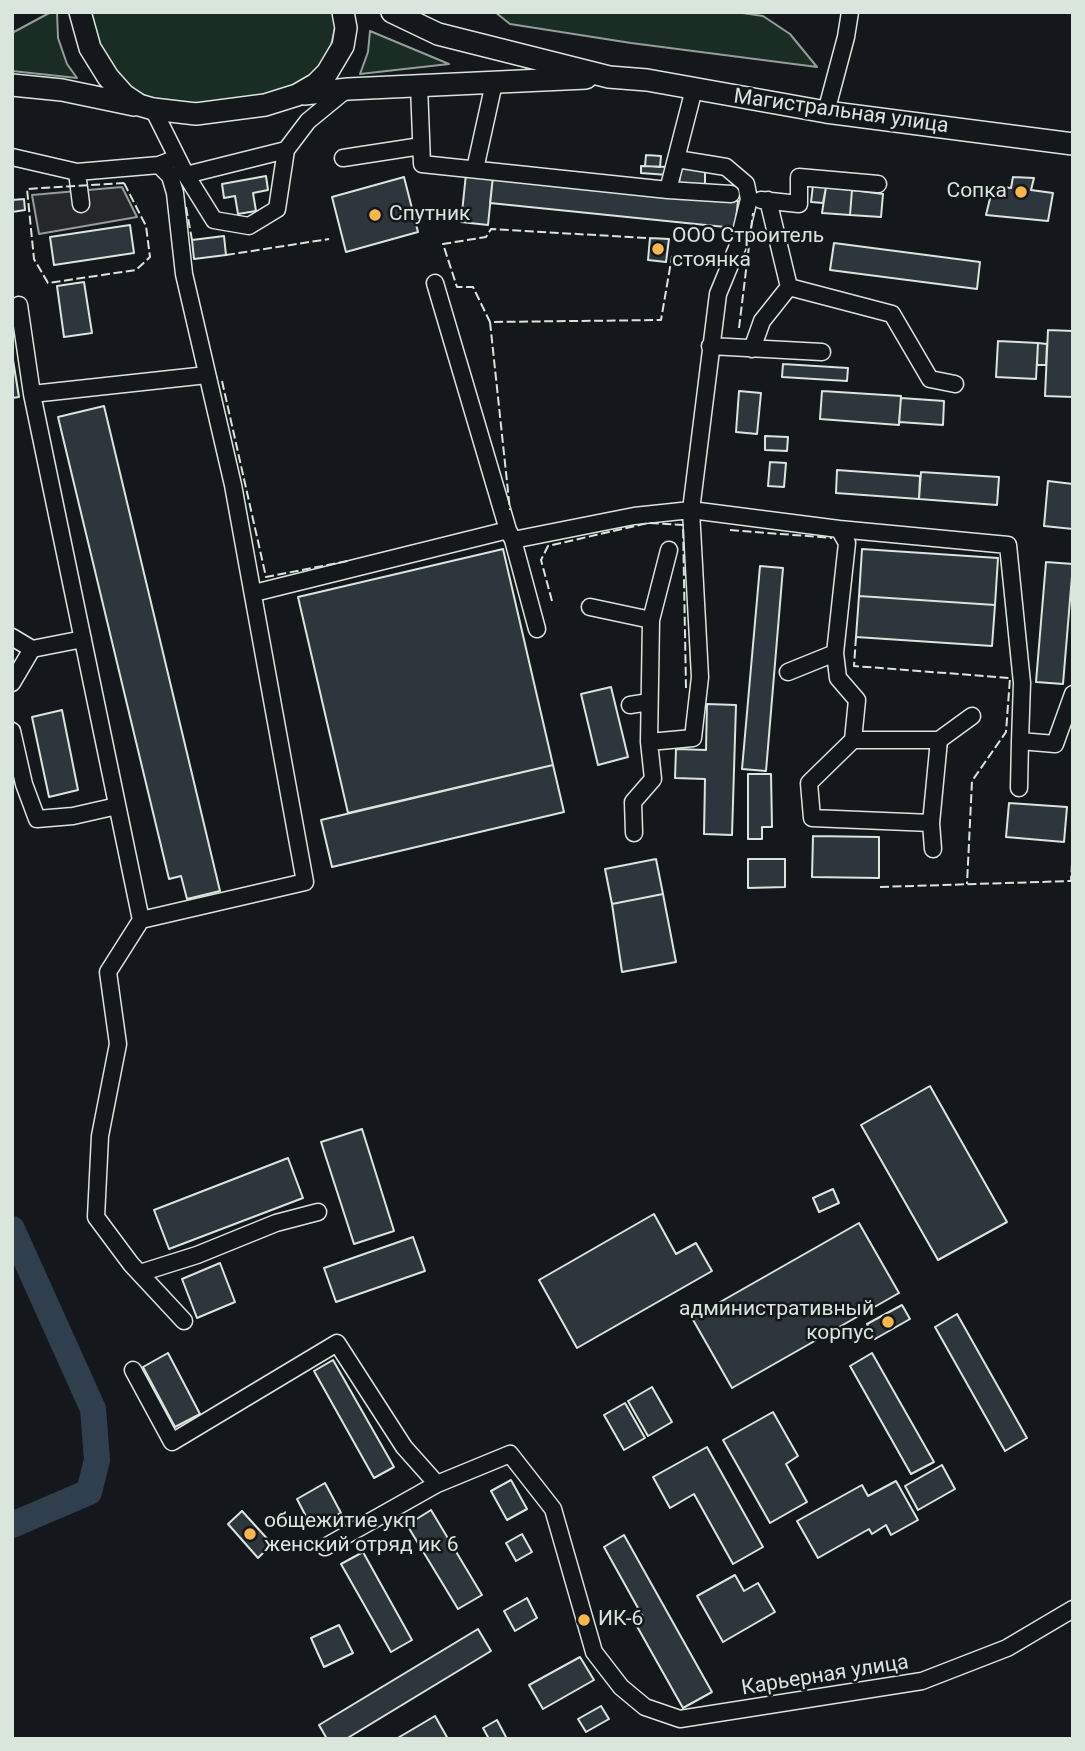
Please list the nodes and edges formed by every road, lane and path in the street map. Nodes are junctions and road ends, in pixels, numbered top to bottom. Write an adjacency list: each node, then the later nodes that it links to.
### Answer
1 (80, 12): 12 (main road)
2 (343, 12): 11 (main road)
3 (393, 12): 5 (main road, Магистральная улица)
4 (850, 12): 13 (street)
5 (609, 76): 6 (main road, Магистральная улица); 10 (main road, Магистральная улица)
6 (494, 83): 8 (main road, Магистральная улица); 22 (street)
7 (12, 85): 12 (main road)
8 (419, 85): 9 (main road, Магистральная улица); 15 (street)
9 (348, 89): 11 (main road, Магистральная улица); 16 (street)
10 (694, 89): 13 (main road, Магистральная улица); 20 (street)
11 (298, 95): 12 (main road)
12 (153, 109): 18 (street)
13 (827, 112): 14 (main road, Магистральная улица)
14 (1073, 144)
15 (421, 146): 19 (street); 22 (street)
16 (286, 150): 24 (street); 24 (street)
17 (12, 158): 23 (street)
18 (178, 158): 21 (street); 24 (street)
19 (343, 158)
20 (677, 159): 26 (street); 28 (street)
21 (159, 165): 23 (street); 37 (street)
22 (475, 169): 26 (street)
23 (77, 172): 30 (street)
24 (186, 175)
25 (878, 184): 29 (street)
26 (668, 190): 27 (street)
27 (731, 194)
28 (748, 198): 29 (street); 34 (street)
29 (768, 201): 32 (street)
30 (81, 204)
31 (435, 283): 42 (street)
32 (789, 287): 35 (street); 38 (street)
33 (19, 305): 39 (street)
34 (710, 346): 35 (street); 40 (street)
35 (752, 349): 36 (street)
36 (822, 352)
37 (207, 375): 39 (street); 44 (street)
38 (955, 384)
39 (32, 394): 49 (street)
40 (691, 510): 41 (street); 42 (street); 62 (street)
41 (839, 529): 51 (street); 61 (street)
42 (511, 535): 44 (street); 47 (street)
43 (669, 550): 46 (street)
44 (254, 593): 68 (street)
45 (590, 607): 46 (street)
46 (651, 620): 55 (street)
47 (537, 629)
48 (12, 637): 50 (street)
49 (83, 639): 50 (street); 64 (street)
50 (33, 649): 53 (street)
51 (835, 653): 52 (street); 59 (street)
52 (788, 672)
53 (12, 683)
54 (1073, 694): 61 (street)
55 (649, 702): 56 (street); 62 (street)
56 (631, 705)
57 (972, 716): 60 (street)
58 (12, 731): 64 (street)
59 (853, 740): 60 (street); 65 (street)
60 (939, 740): 65 (street)
61 (1020, 741): 63 (street)
62 (649, 742): 66 (street)
63 (1019, 788)
64 (117, 806): 68 (street)
65 (931, 823): 67 (street)
66 (634, 833)
67 (933, 849)
68 (141, 920): 70 (street)
69 (318, 1212): 70 (street)
70 (140, 1273): 71 (street)
71 (184, 1321)
72 (132, 1370): 73 (street)
73 (437, 1484): 74 (street); 75 (street, Карьерная улица)
74 (325, 1547)
75 (1073, 1609)

